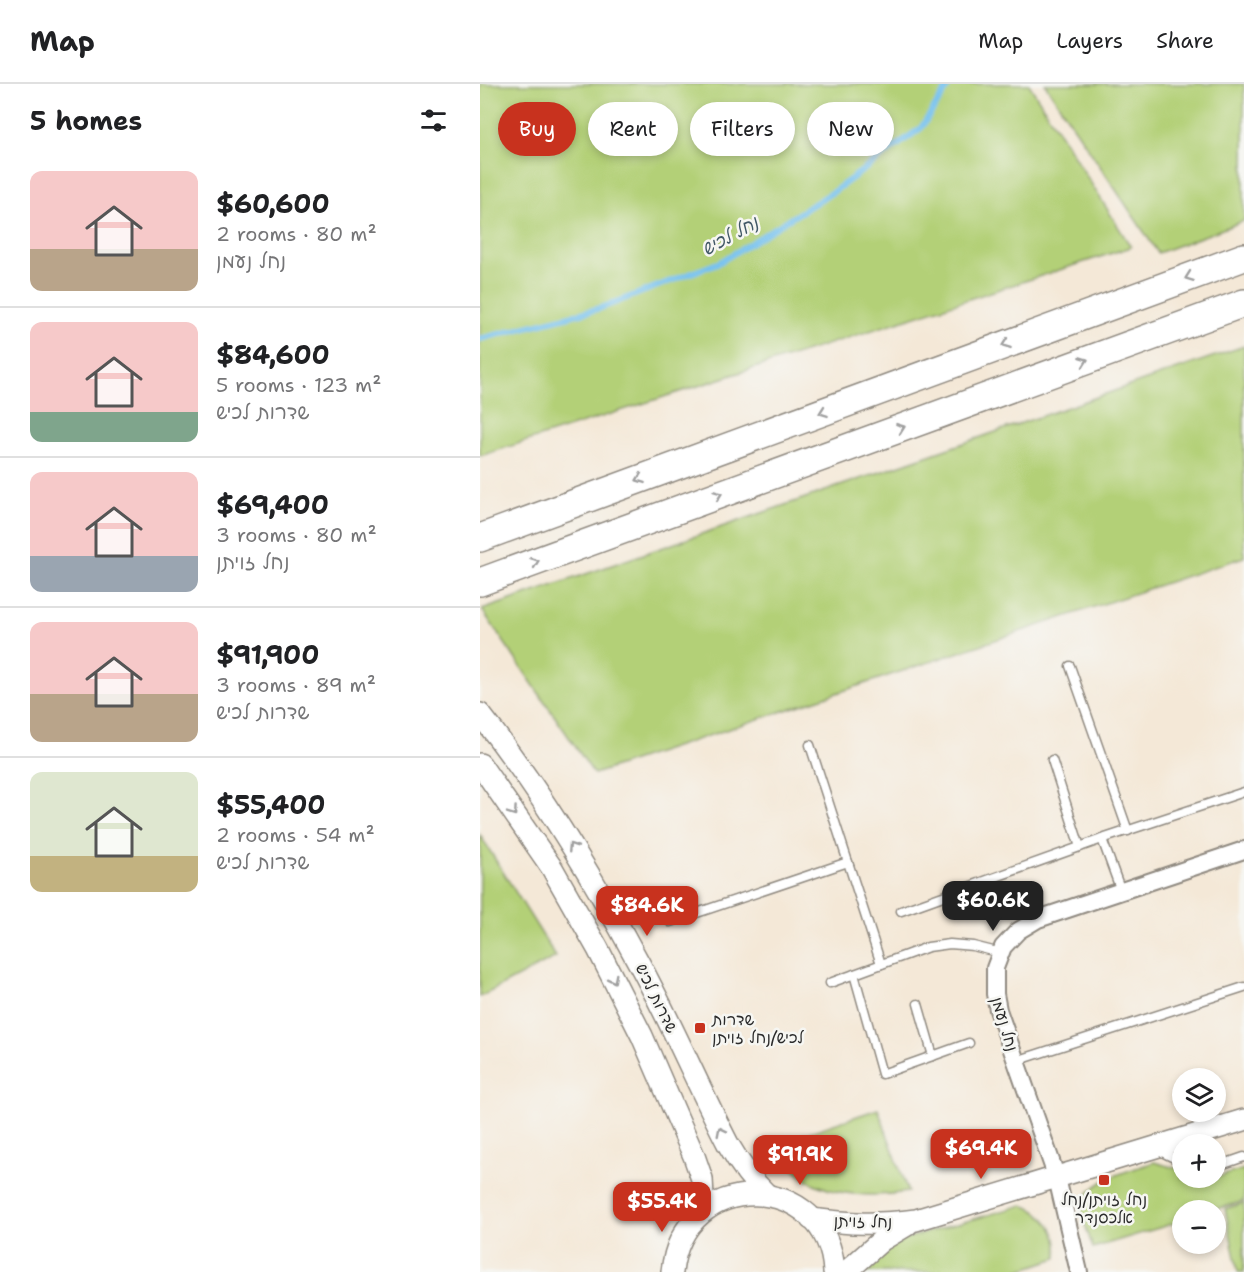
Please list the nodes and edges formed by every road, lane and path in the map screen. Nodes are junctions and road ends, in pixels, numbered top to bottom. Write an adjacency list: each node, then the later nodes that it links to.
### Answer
1 (1244, 257): 3 (highway, one-way to 3)
2 (1244, 303): 4 (highway, one-way to 2)
3 (480, 538)
4 (480, 582)
5 (1070, 666): 11 (lane)
6 (480, 714): 34 (street, שדרות לכיש, one-way to 6)
7 (810, 745): 15 (lane)
8 (1052, 760): 13 (lane)
9 (480, 764): 35 (street, שדרות לכיש, one-way to 35)
10 (1244, 792): 11 (lane)
11 (1128, 831): 12 (lane)
12 (1102, 839): 13 (lane); 16 (lane)
13 (1080, 847): 17 (lane)
14 (1244, 850): 16 (street)
15 (848, 862): 18 (lane); 20 (lane)
16 (1121, 891): 19 (street)
17 (901, 911)
18 (670, 922)
19 (1000, 953): 20 (lane); 27 (street, נחל נעמן)
20 (881, 964): 21 (lane)
21 (854, 974): 22 (lane); 26 (lane)
22 (830, 983)
23 (1244, 987): 27 (lane)
24 (918, 1004): 26 (lane)
25 (969, 1043): 26 (lane)
26 (933, 1056)
27 (1016, 1061): 33 (street, נחל נעמן)
28 (1244, 1120): 29 (street, נחל זויתן)
29 (1155, 1148): 30 (lane); 33 (street, נחל זויתן)
30 (1172, 1157)
31 (1244, 1157): 32 (lane)
32 (1226, 1163)
33 (1058, 1178): 37 (street, נחל זויתן); 41 (street, נחל נעמן)
34 (767, 1196): 35 (street); 36 (street)
35 (699, 1215): 38 (street)
36 (811, 1219): 37 (street, נחל זויתן); 39 (street)
37 (916, 1220): 40 (street, נחל זויתן)
38 (671, 1268)
39 (834, 1272)
40 (846, 1272)
41 (1079, 1272)

